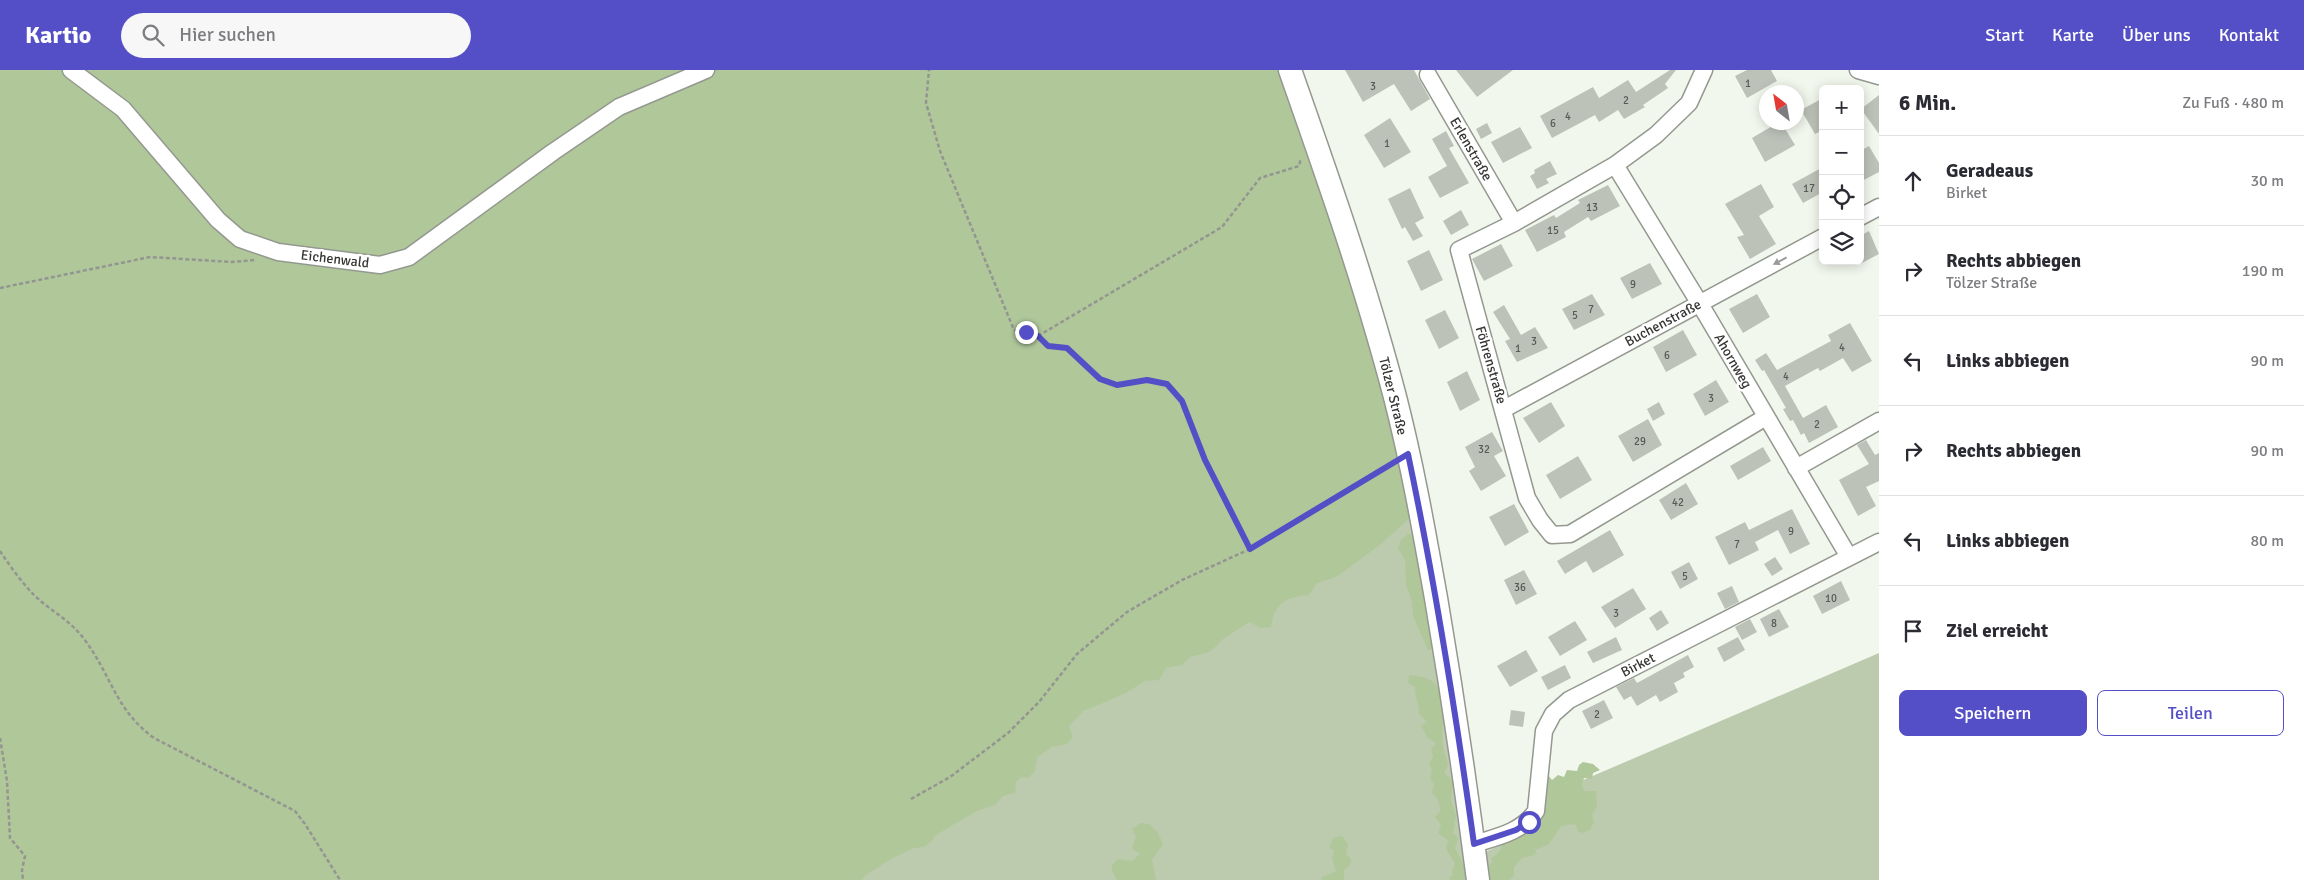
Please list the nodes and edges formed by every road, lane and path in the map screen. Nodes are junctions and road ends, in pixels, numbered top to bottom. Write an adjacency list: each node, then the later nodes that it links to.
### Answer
1 (71, 70): 15 (street, Eichenwald)
2 (706, 70): 15 (street, Eichenwald)
3 (929, 70): 18 (path)
4 (1290, 70): 9 (main road, Tölzer Straße)
5 (1704, 70): 10 (street, Föhrenstraße)
6 (1858, 70): 8 (street)
7 (1428, 75): 13 (street, Erlenstraße)
8 (1879, 76)
9 (1313, 137): 18 (path); 22 (main road, Tölzer Straße)
10 (1616, 165): 13 (street, Föhrenstraße); 17 (street, Ahornweg)
11 (1879, 207): 12 (street)
12 (1864, 215)
13 (1514, 224): 19 (street, Föhrenstraße)
14 (1819, 240): 17 (street, Buchenstraße, one-way to 17)
15 (278, 252): 16 (path)
16 (0, 288)
17 (1700, 304): 19 (street, Buchenstraße); 20 (street, Ahornweg)
18 (1038, 336): 25 (path)
19 (1504, 409): 20 (street, Föhrenstraße)
20 (1766, 417): 23 (street, Ahornweg)
21 (1879, 421): 23 (street)
22 (1408, 454): 25 (path); 30 (main road, Tölzer Straße)
23 (1796, 468): 27 (street, Ahornweg)
24 (1879, 542): 27 (street, Birket)
25 (1250, 549): 29 (path)
26 (0, 551): 32 (path)
27 (1849, 557): 30 (street, Birket)
28 (0, 738): 31 (path)
29 (911, 799)
30 (1474, 844): 33 (main road, Tölzer Straße)
31 (22, 880)
32 (340, 880)
33 (1478, 880)

